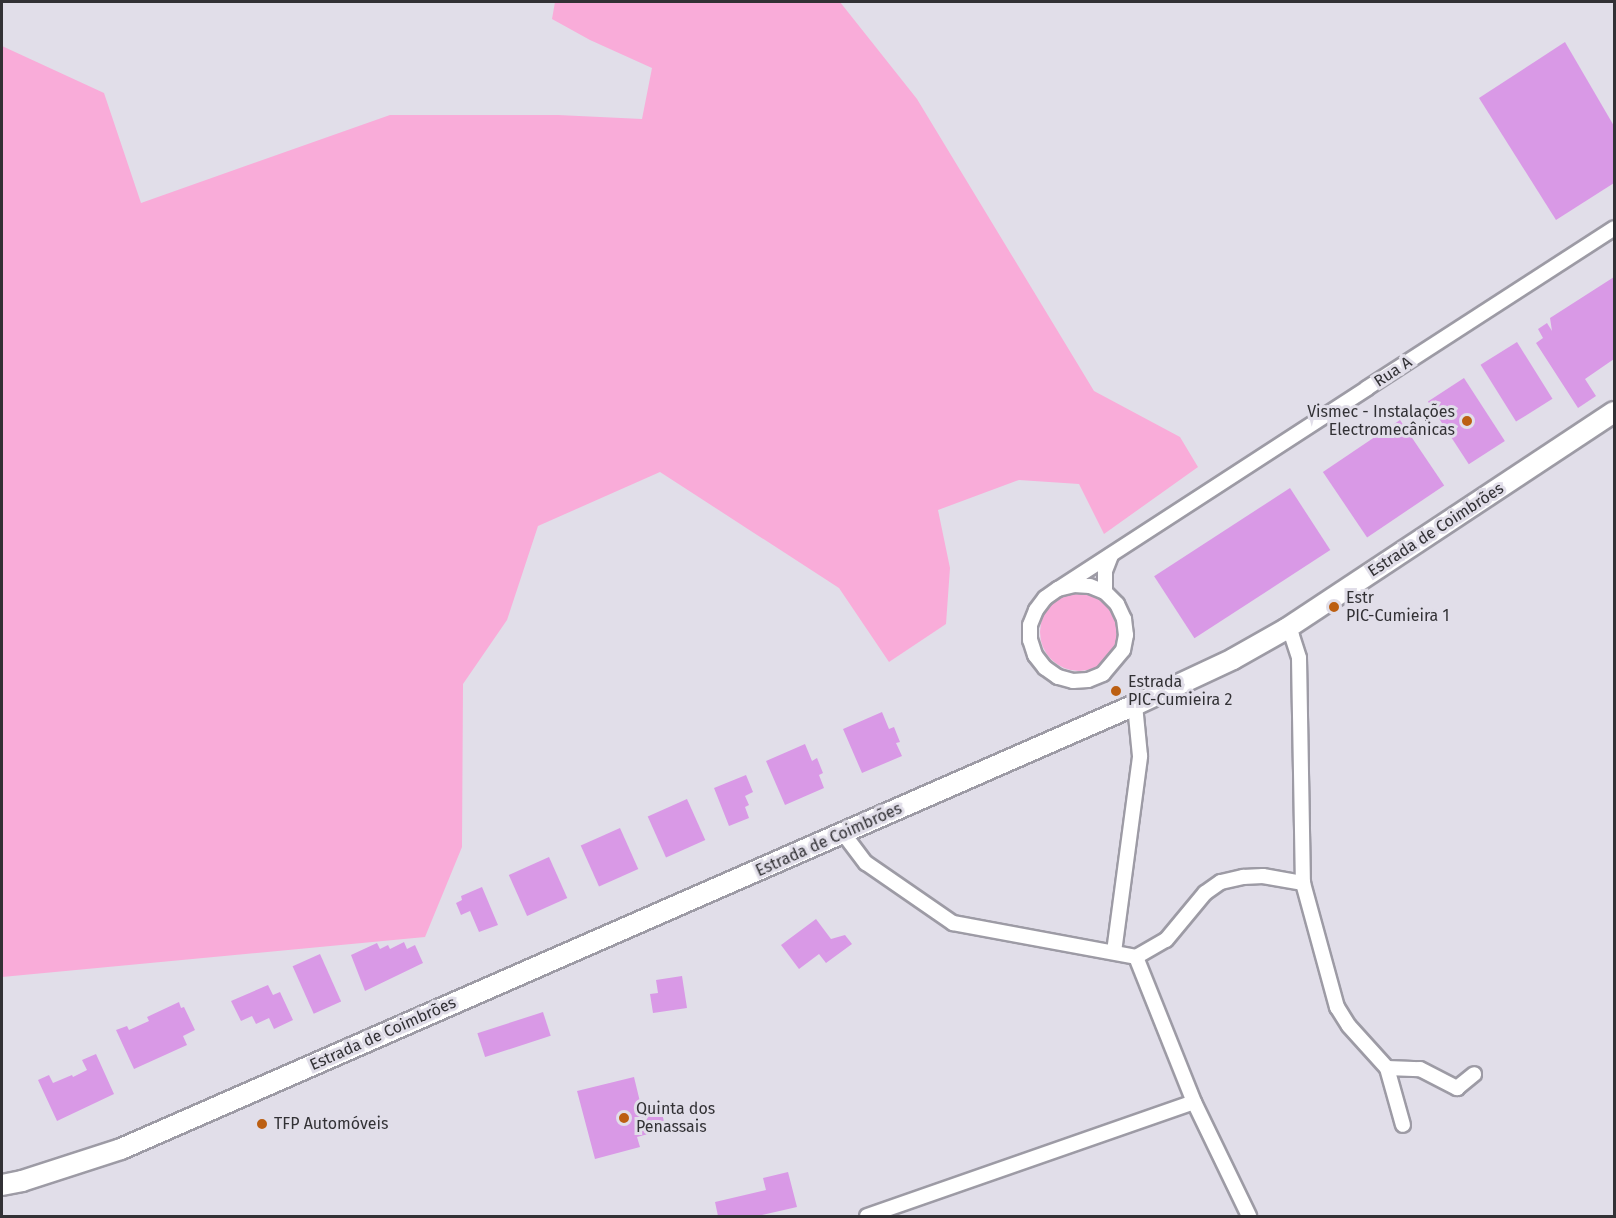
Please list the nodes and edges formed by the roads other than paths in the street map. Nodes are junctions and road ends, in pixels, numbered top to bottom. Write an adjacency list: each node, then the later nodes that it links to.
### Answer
1 (1614, 228): 3 (street, Rua A)
2 (1614, 412): 6 (street, Estrada de Coimbrões)
3 (1111, 555): 4 (street, Rua A); 5 (street)
4 (1058, 589): 5 (street); 5 (street)
5 (1105, 592)
6 (1286, 629): 7 (street, Estrada de Coimbrões); 9 (street)
7 (1135, 705): 8 (street, Estrada de Coimbrões); 10 (street)
8 (843, 833): 10 (street); 16 (street, Estrada de Coimbrões)
9 (1303, 884): 11 (street); 12 (street)
10 (1114, 952): 11 (street)
11 (1136, 957): 14 (street)
12 (1387, 1068): 13 (street); 15 (street)
13 (1474, 1074)
14 (1194, 1102): 17 (street); 18 (street)
15 (1403, 1125)
16 (2, 1185)
17 (867, 1216)
18 (1249, 1216)

